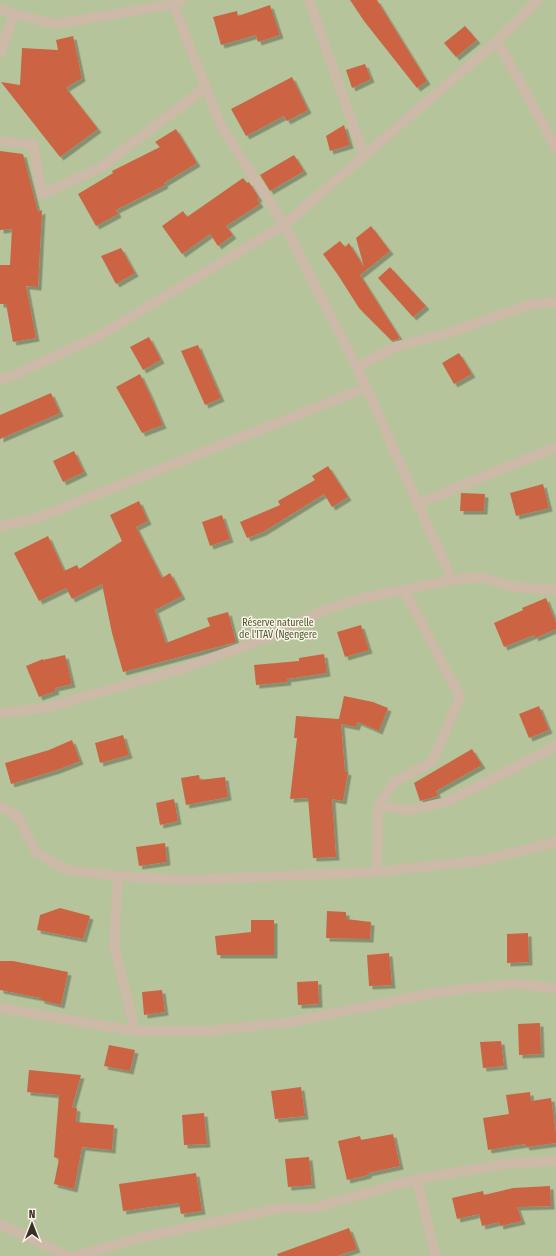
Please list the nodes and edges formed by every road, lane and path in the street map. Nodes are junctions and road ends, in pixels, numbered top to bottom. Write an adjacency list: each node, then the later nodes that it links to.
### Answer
1 (309, 0): 11 (street)
2 (538, 0): 6 (street)
3 (177, 2): 5 (street); 8 (street)
4 (0, 9): 5 (street)
5 (14, 14): 7 (street)
6 (498, 41): 10 (street); 11 (street)
7 (0, 54)
8 (206, 87): 9 (street); 12 (street)
9 (0, 141)
10 (556, 148)
11 (364, 156): 12 (street)
12 (284, 225): 14 (street); 15 (street)
13 (556, 302): 14 (street)
14 (357, 367): 16 (street)
15 (0, 379)
16 (366, 388): 18 (street); 19 (street)
17 (556, 447): 18 (street)
18 (417, 504): 20 (street)
19 (0, 526)
20 (452, 580): 21 (street); 22 (street)
21 (404, 590): 23 (street); 26 (street)
22 (556, 590)
23 (0, 713)
24 (556, 746): 26 (street)
25 (0, 806): 29 (street)
26 (378, 806): 28 (street)
27 (556, 842): 28 (street)
28 (377, 872): 29 (street)
29 (118, 876): 32 (street)
30 (556, 988): 32 (street)
31 (0, 1008): 32 (street)
32 (135, 1031)
33 (556, 1161): 34 (street)
34 (417, 1179): 37 (street); 38 (street)
35 (0, 1224): 36 (street)
36 (68, 1256)
37 (76, 1256)
38 (435, 1256)

